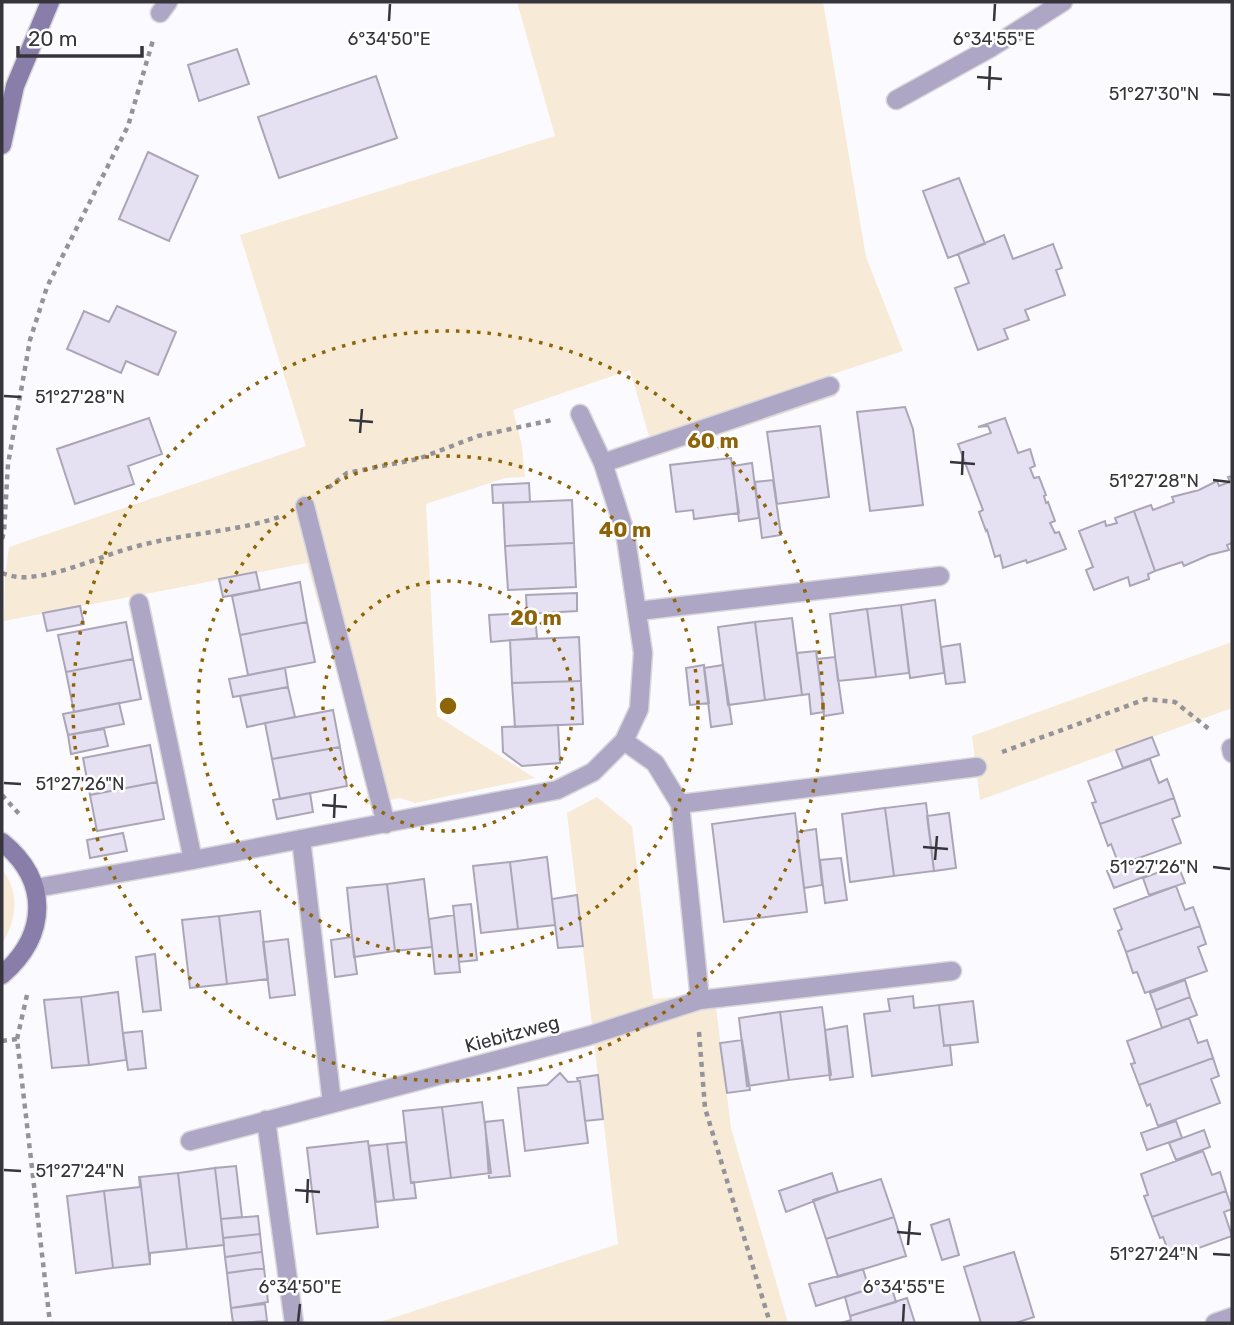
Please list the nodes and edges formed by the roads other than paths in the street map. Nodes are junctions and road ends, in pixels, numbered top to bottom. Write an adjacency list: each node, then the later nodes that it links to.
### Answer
1 (50, 2): 4 (main road)
2 (1063, 2): 3 (street)
3 (896, 100)
4 (2, 145)
5 (830, 386): 7 (street)
6 (580, 414): 7 (street)
7 (603, 463): 11 (street)
8 (306, 506): 15 (street)
9 (940, 576): 11 (street)
10 (139, 603): 18 (street)
11 (638, 611): 12 (street)
12 (624, 741): 14 (street); 15 (street)
13 (977, 767): 14 (street)
14 (680, 804): 22 (street)
15 (386, 824): 16 (street)
16 (301, 839): 18 (street); 23 (street)
17 (2, 842): 19 (main road)
18 (193, 860): 19 (street)
19 (36, 888): 21 (main road)
20 (952, 971): 22 (street, Kiebitzweg)
21 (2, 975)
22 (700, 1000): 23 (street, Kiebitzweg)
23 (332, 1103): 24 (street, Kiebitzweg)
24 (267, 1120): 25 (street, Kiebitzweg); 27 (street)
25 (190, 1141)
26 (1232, 1317): 28 (street)
27 (295, 1323)
28 (1215, 1323)

